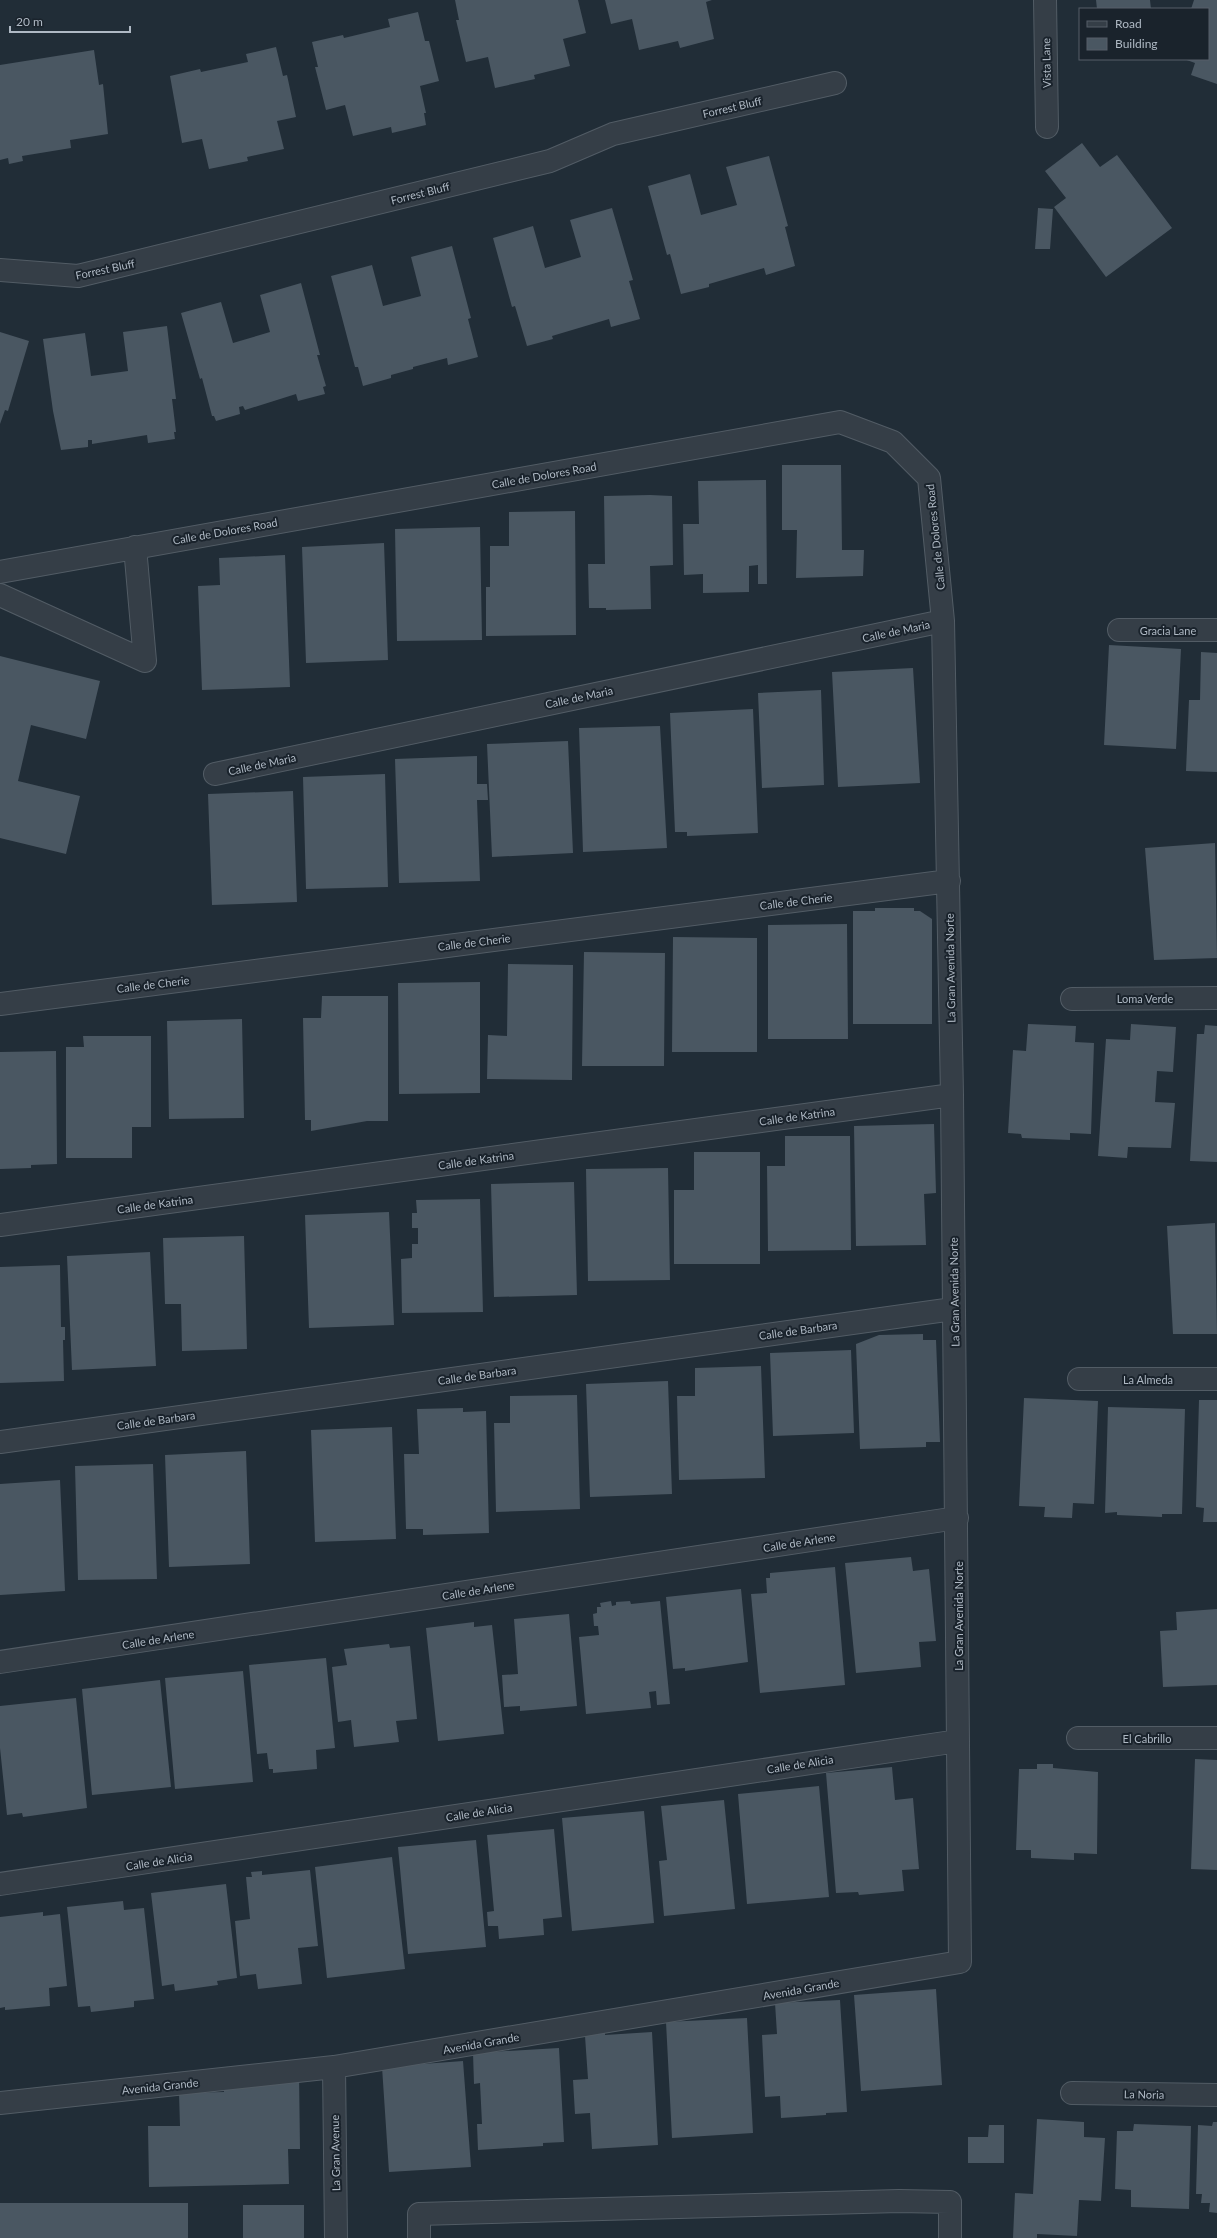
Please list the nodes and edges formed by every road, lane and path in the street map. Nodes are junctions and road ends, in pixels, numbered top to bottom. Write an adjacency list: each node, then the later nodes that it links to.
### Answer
1 (1045, 0): 3 (street, Vista Lane)
2 (835, 83): 4 (street, Forrest Bluff)
3 (1047, 127)
4 (0, 270)
5 (136, 547): 6 (street, Calle de Dolores Road); 7 (street); 8 (street, Calle de Dolores Road)
6 (0, 572)
7 (0, 595)
8 (943, 621): 11 (street, Calle de Maria); 12 (street, La Gran Avenida Norte)
9 (1119, 630): 10 (street, Gracia Lane)
10 (1217, 630)
11 (215, 774)
12 (948, 881): 15 (street, Calle de Cherie); 16 (street, La Gran Avenida Norte)
13 (1217, 998): 14 (street, Loma Verde)
14 (1072, 999)
15 (0, 1004)
16 (952, 1095): 17 (street, Calle de Katrina); 18 (street, La Gran Avenida Norte)
17 (0, 1225)
18 (953, 1308): 21 (street, Calle de Barbara); 22 (street, La Gran Avenida Norte)
19 (1079, 1379): 20 (street, La Almeda)
20 (1217, 1379)
21 (0, 1442)
22 (957, 1518): 23 (street, Calle de Arlene); 26 (street, La Gran Avenida Norte)
23 (0, 1662)
24 (1078, 1738): 25 (street, El Cabrillo)
25 (1217, 1738)
26 (958, 1740): 27 (street, Calle de Alicia); 28 (street, La Gran Avenida Norte)
27 (0, 1884)
28 (960, 1962): 29 (street, Avenida Grande)
29 (334, 2068): 32 (street, Avenida Grande); 33 (street, La Gran Avenue)
30 (1072, 2093): 31 (street, La Noria)
31 (1217, 2095)
32 (0, 2103)
33 (336, 2238)
34 (419, 2238): 35 (street)
35 (950, 2238)

